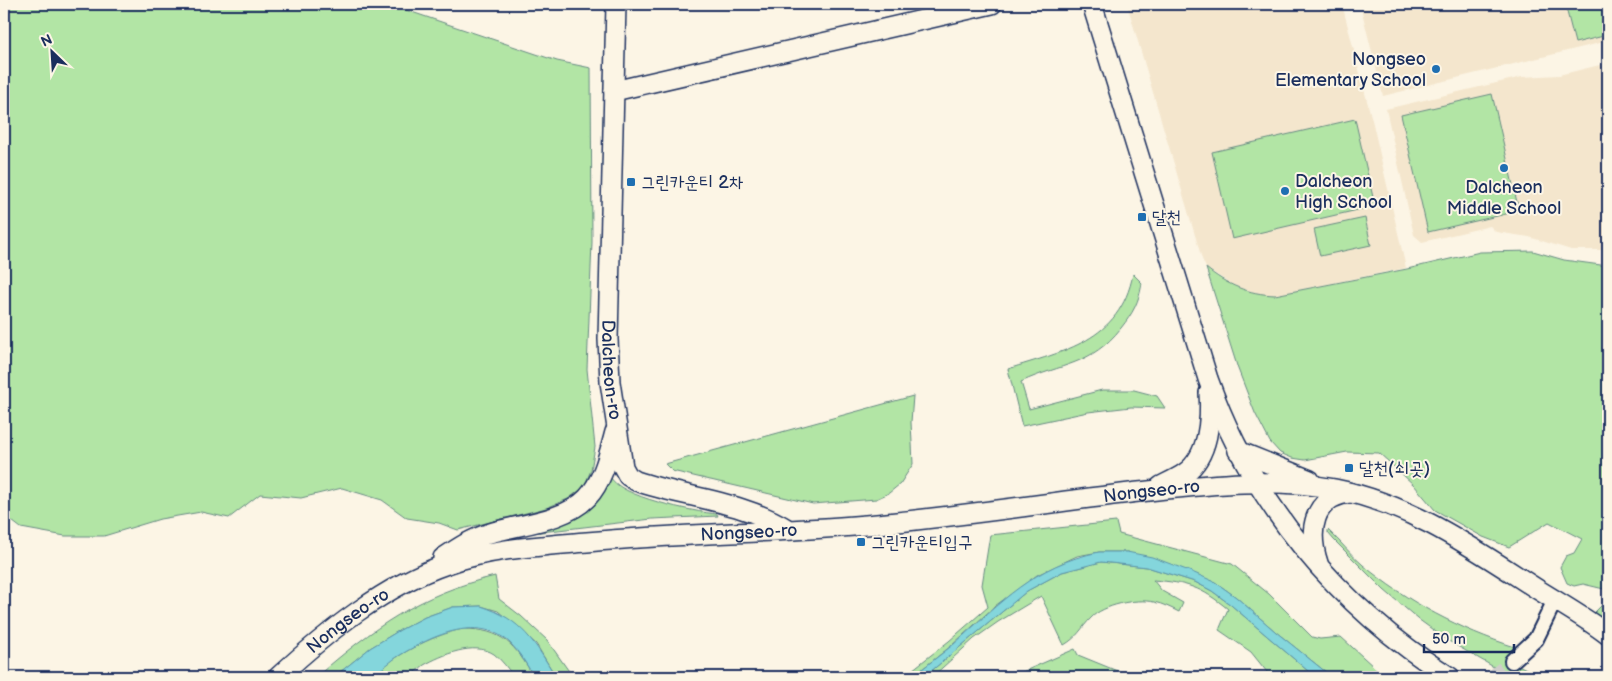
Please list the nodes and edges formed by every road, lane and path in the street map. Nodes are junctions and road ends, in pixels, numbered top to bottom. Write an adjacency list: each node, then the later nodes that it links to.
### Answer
1 (616, 4): 4 (street, Dalcheon-ro)
2 (992, 4): 4 (street)
3 (1092, 4): 5 (street)
4 (614, 91): 6 (street, Dalcheon-ro)
5 (1208, 379): 7 (street); 10 (street)
6 (616, 426): 12 (street, Dalcheon-ro); 14 (street)
7 (1238, 451): 8 (street); 9 (street)
8 (1256, 483): 9 (street, Nongseo-ro); 10 (street, Nongseo-ro); 13 (street)
9 (1330, 488): 11 (street, Nongseo-ro)
10 (1151, 491): 12 (street, Nongseo-ro)
11 (1352, 493): 13 (street); 15 (street, Nongseo-ro)
12 (790, 530): 14 (street, Nongseo-ro)
13 (1319, 567): 19 (street)
14 (418, 575): 18 (street, Nongseo-ro)
15 (1555, 600): 16 (street, Nongseo-ro); 17 (street)
16 (1608, 635)
17 (1512, 661)
18 (278, 677)
19 (1450, 677)

